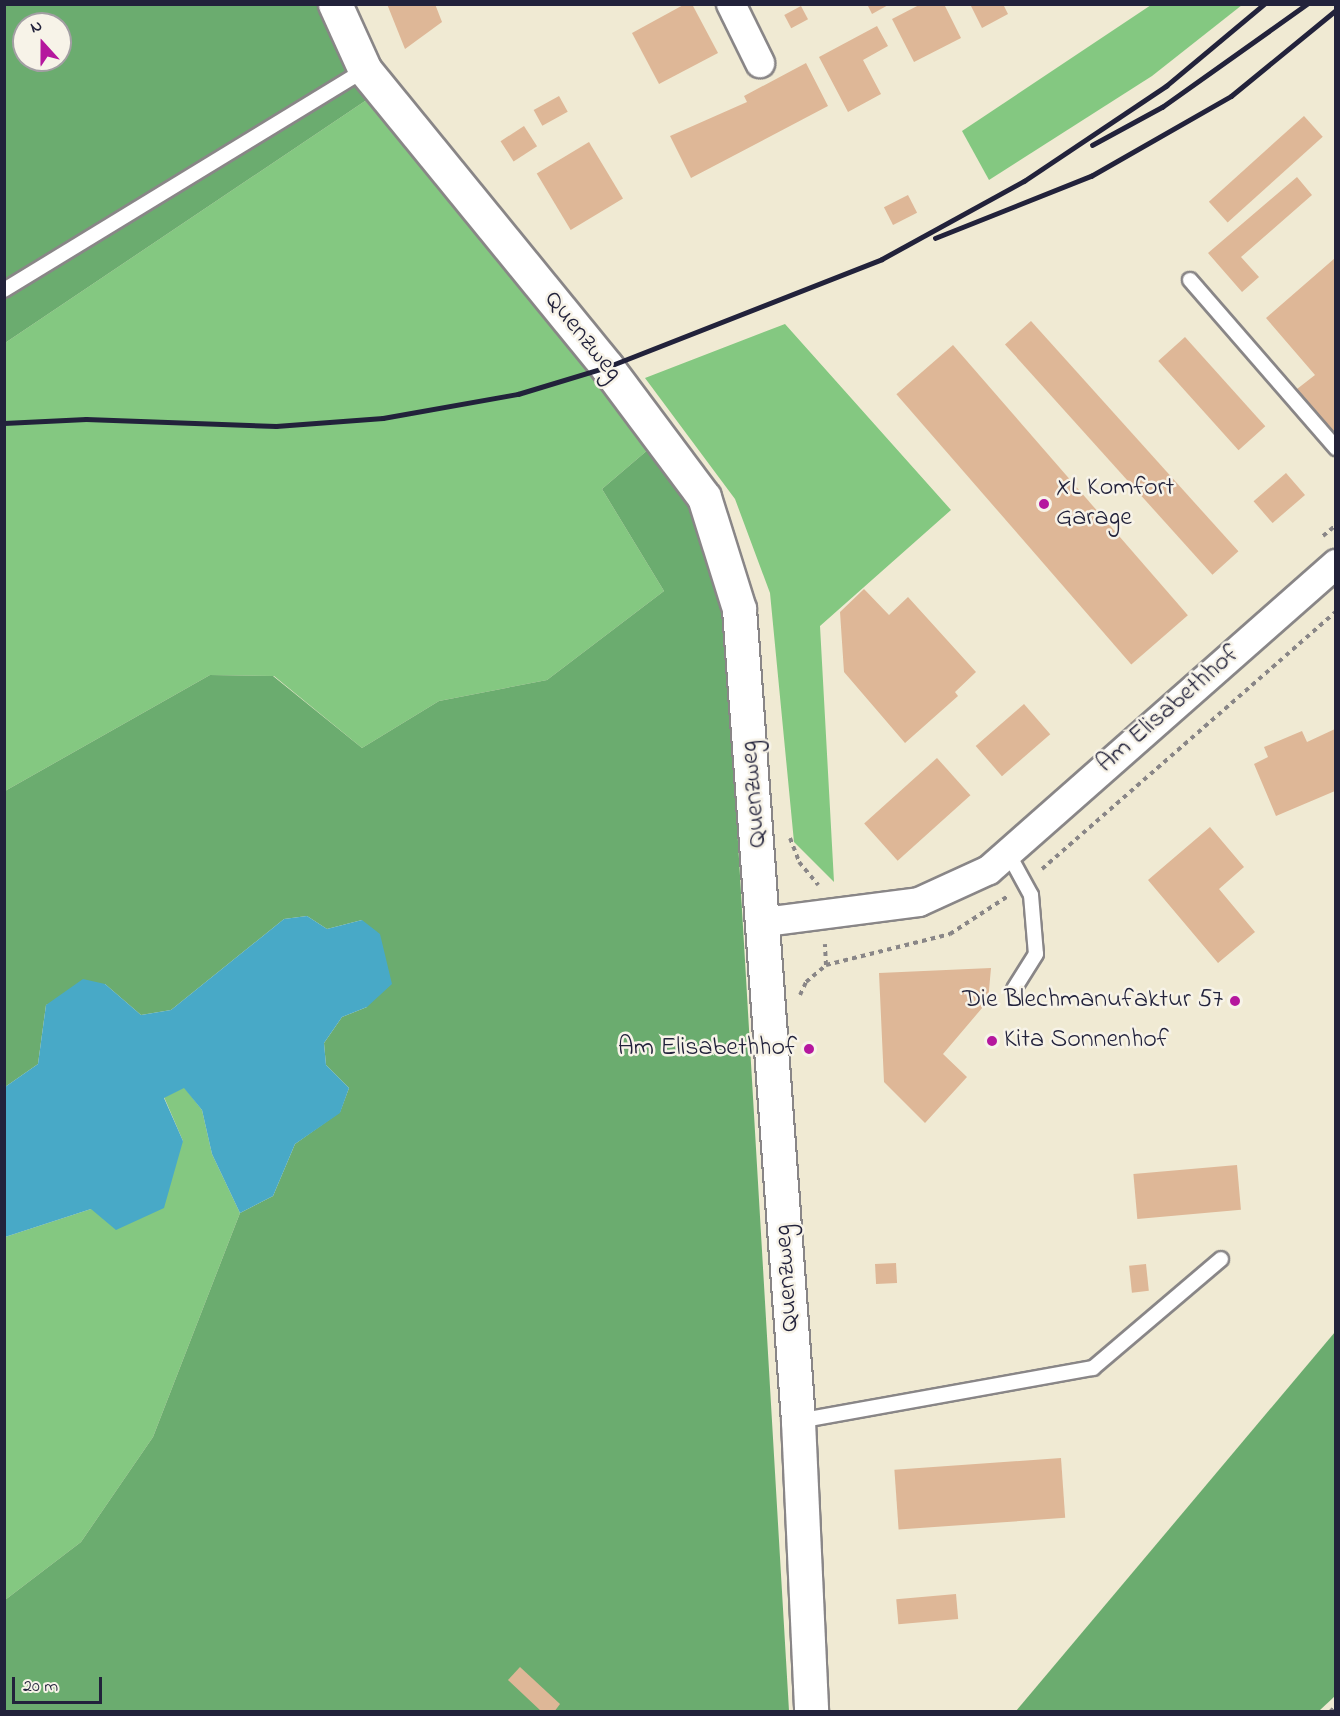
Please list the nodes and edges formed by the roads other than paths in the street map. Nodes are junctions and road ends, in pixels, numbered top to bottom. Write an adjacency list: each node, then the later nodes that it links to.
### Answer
1 (335, 4): 4 (street, Quenzweg)
2 (731, 4): 3 (street)
3 (760, 63)
4 (366, 70): 6 (lane); 10 (street, Quenzweg)
5 (1190, 280): 7 (lane)
6 (4, 290)
7 (1335, 448)
8 (1335, 564): 9 (street, Am Elisabethhof)
9 (1008, 853): 10 (street, Am Elisabethhof); 11 (lane)
10 (765, 922): 13 (street, Quenzweg)
11 (1014, 989)
12 (1221, 1259): 13 (lane)
13 (798, 1421): 14 (street, Quenzweg)
14 (811, 1712)

